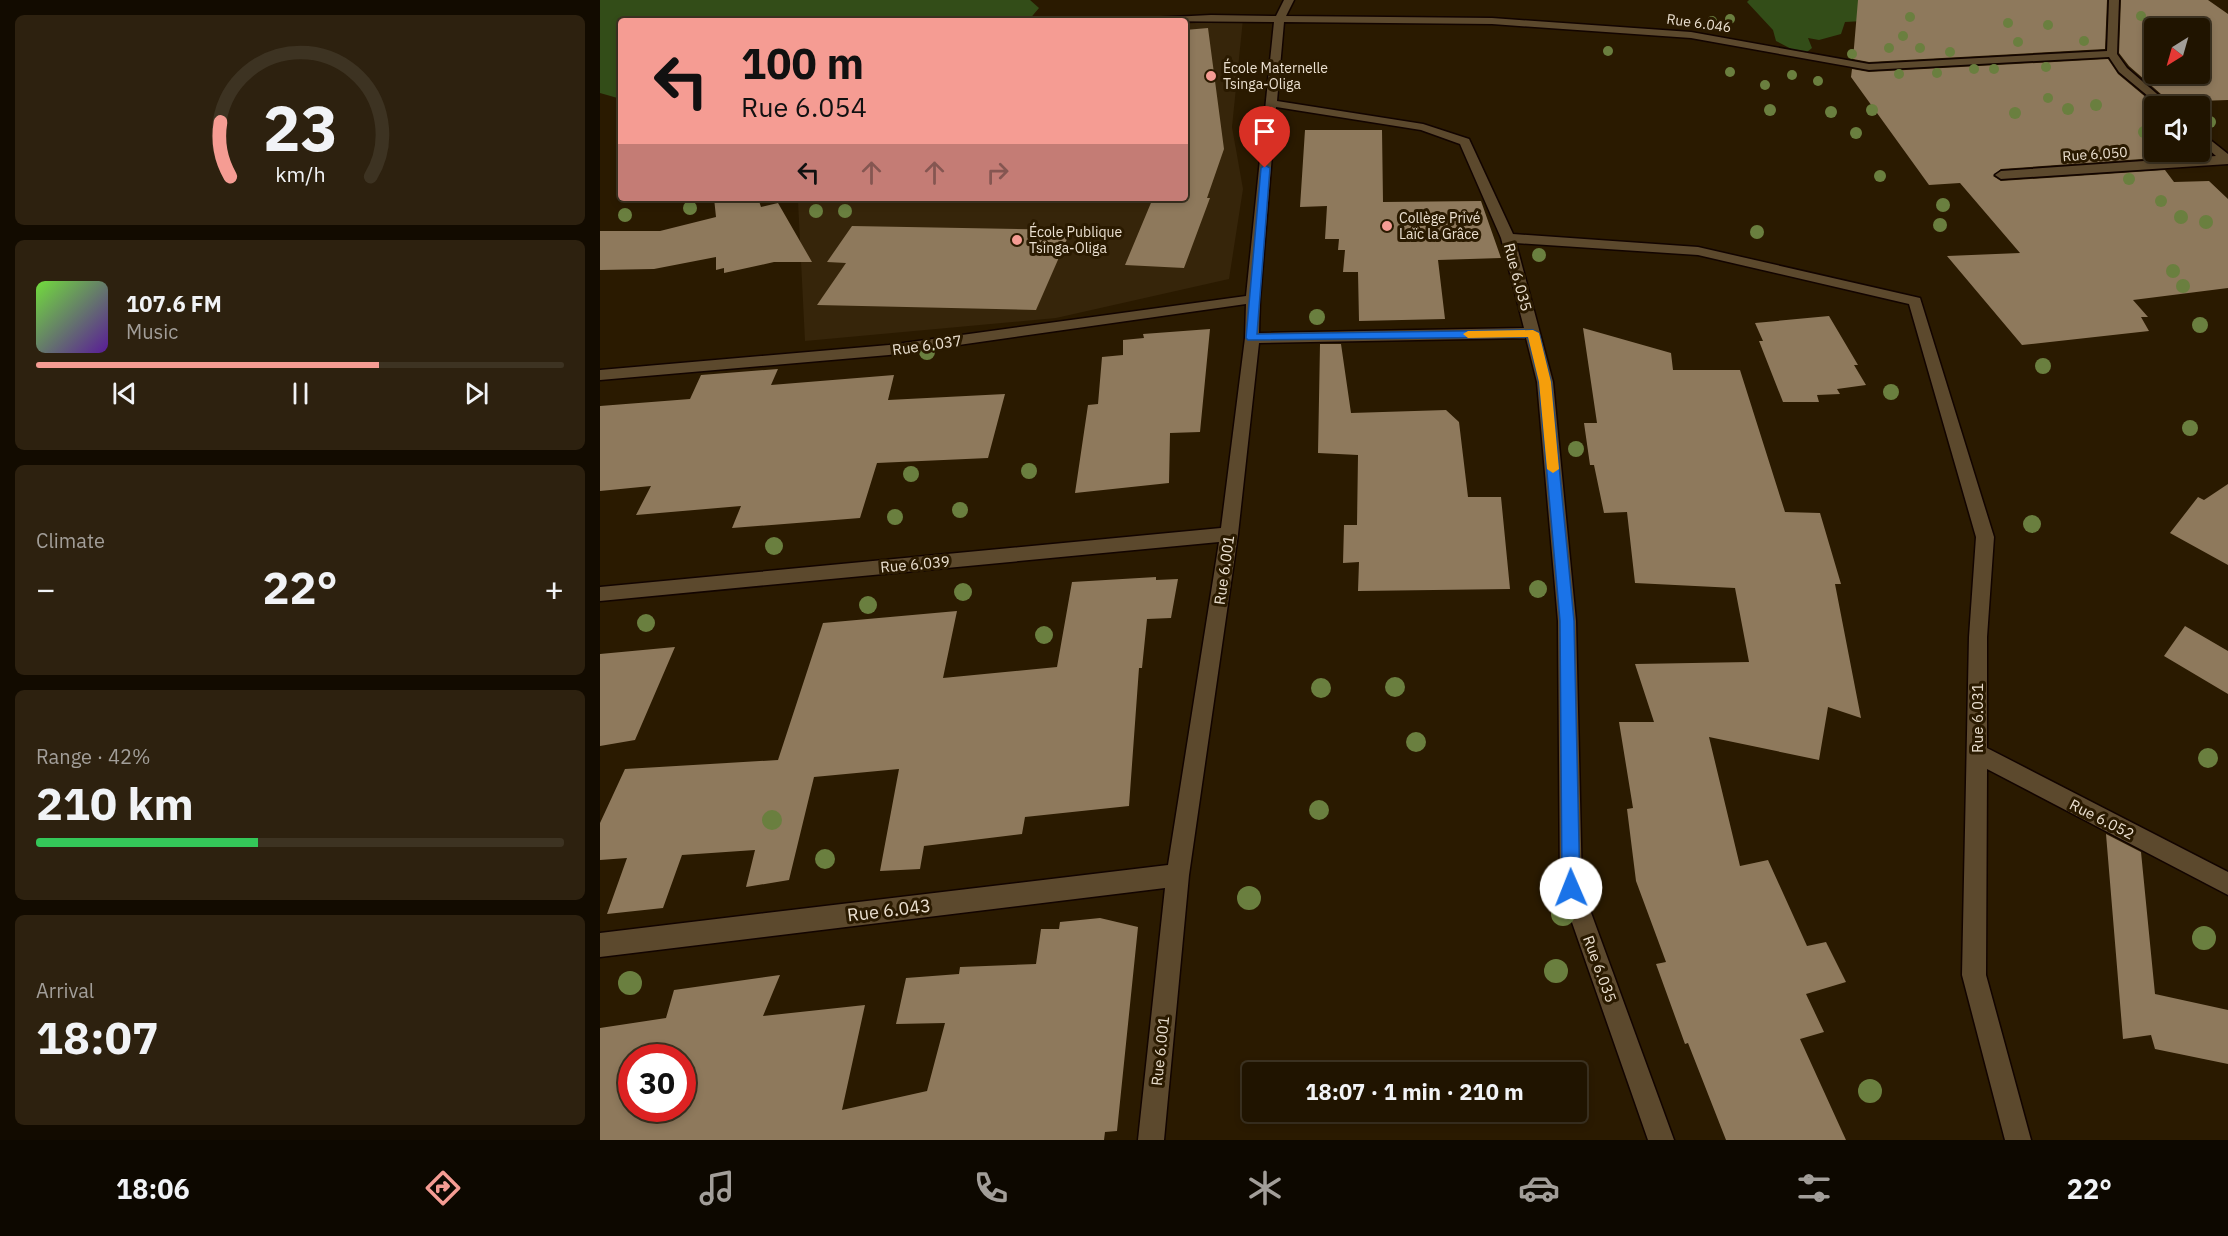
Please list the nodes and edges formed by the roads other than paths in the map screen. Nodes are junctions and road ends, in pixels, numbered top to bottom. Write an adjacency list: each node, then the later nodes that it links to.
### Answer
1 (1289, 0): 4 (street, Rue 6.001)
2 (2114, 0): 5 (street)
3 (1188, 19): 4 (street, Rue 6.046)
4 (1279, 19): 5 (street, Rue 6.046); 7 (street, Rue 6.001)
5 (2112, 54): 6 (street)
6 (2154, 96)
7 (1271, 103): 11 (street, Rue 6.035); 12 (street, Rue 6.001)
8 (2210, 145): 9 (street)
9 (2227, 160): 10 (street, Rue 6.050)
10 (2001, 176)
11 (1508, 238): 13 (street, Rue 6.035); 18 (street, Rue 6.031)
12 (1253, 299): 14 (street, Rue 6.001); 15 (street, Rue 6.037)
13 (1533, 333): 14 (street); 23 (street, Rue 6.035)
14 (1252, 338): 16 (street, Rue 6.001)
15 (600, 375)
16 (1229, 534): 17 (street, Rue 6.039); 19 (street, Rue 6.001)
17 (600, 594)
18 (1977, 753): 20 (street, Rue 6.052); 24 (street, Rue 6.031)
19 (1178, 875): 21 (street, Rue 6.043); 22 (street, Rue 6.001)
20 (2228, 884)
21 (600, 945)
22 (1151, 1140)
23 (1661, 1140)
24 (2018, 1140)

